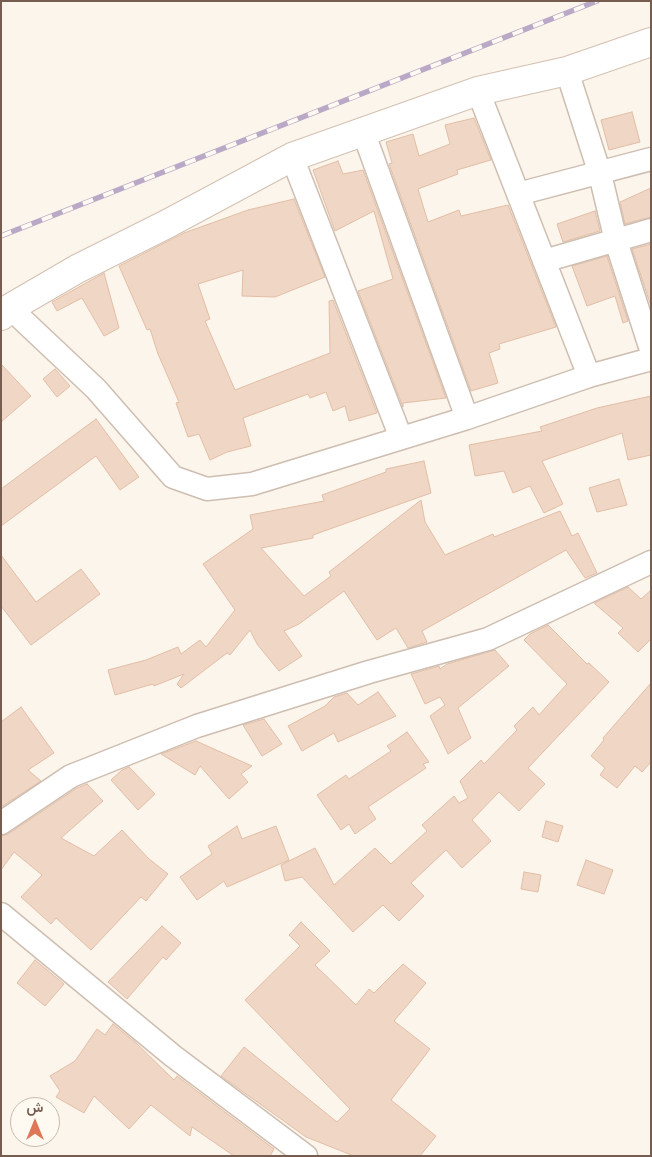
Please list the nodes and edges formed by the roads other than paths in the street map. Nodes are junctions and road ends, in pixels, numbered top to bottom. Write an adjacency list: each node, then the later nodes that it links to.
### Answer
1 (651, 42): 2 (main road)
2 (567, 70): 3 (main road); 7 (street)
3 (478, 91): 4 (main road); 8 (street)
4 (364, 131): 5 (main road); 16 (street)
5 (292, 157): 12 (main road); 17 (street)
6 (651, 159): 7 (street)
7 (600, 174): 8 (street); 10 (street)
8 (518, 194): 11 (street)
9 (651, 230): 10 (street)
10 (616, 241): 11 (street); 13 (street)
11 (544, 261): 15 (street)
12 (6, 312): 17 (street)
13 (651, 350)
14 (651, 359): 15 (street)
15 (589, 376): 16 (street)
16 (467, 418): 17 (street)
17 (401, 438)
18 (651, 562): 19 (street)
19 (1, 823)
20 (1, 914): 21 (street)
21 (306, 1156)

